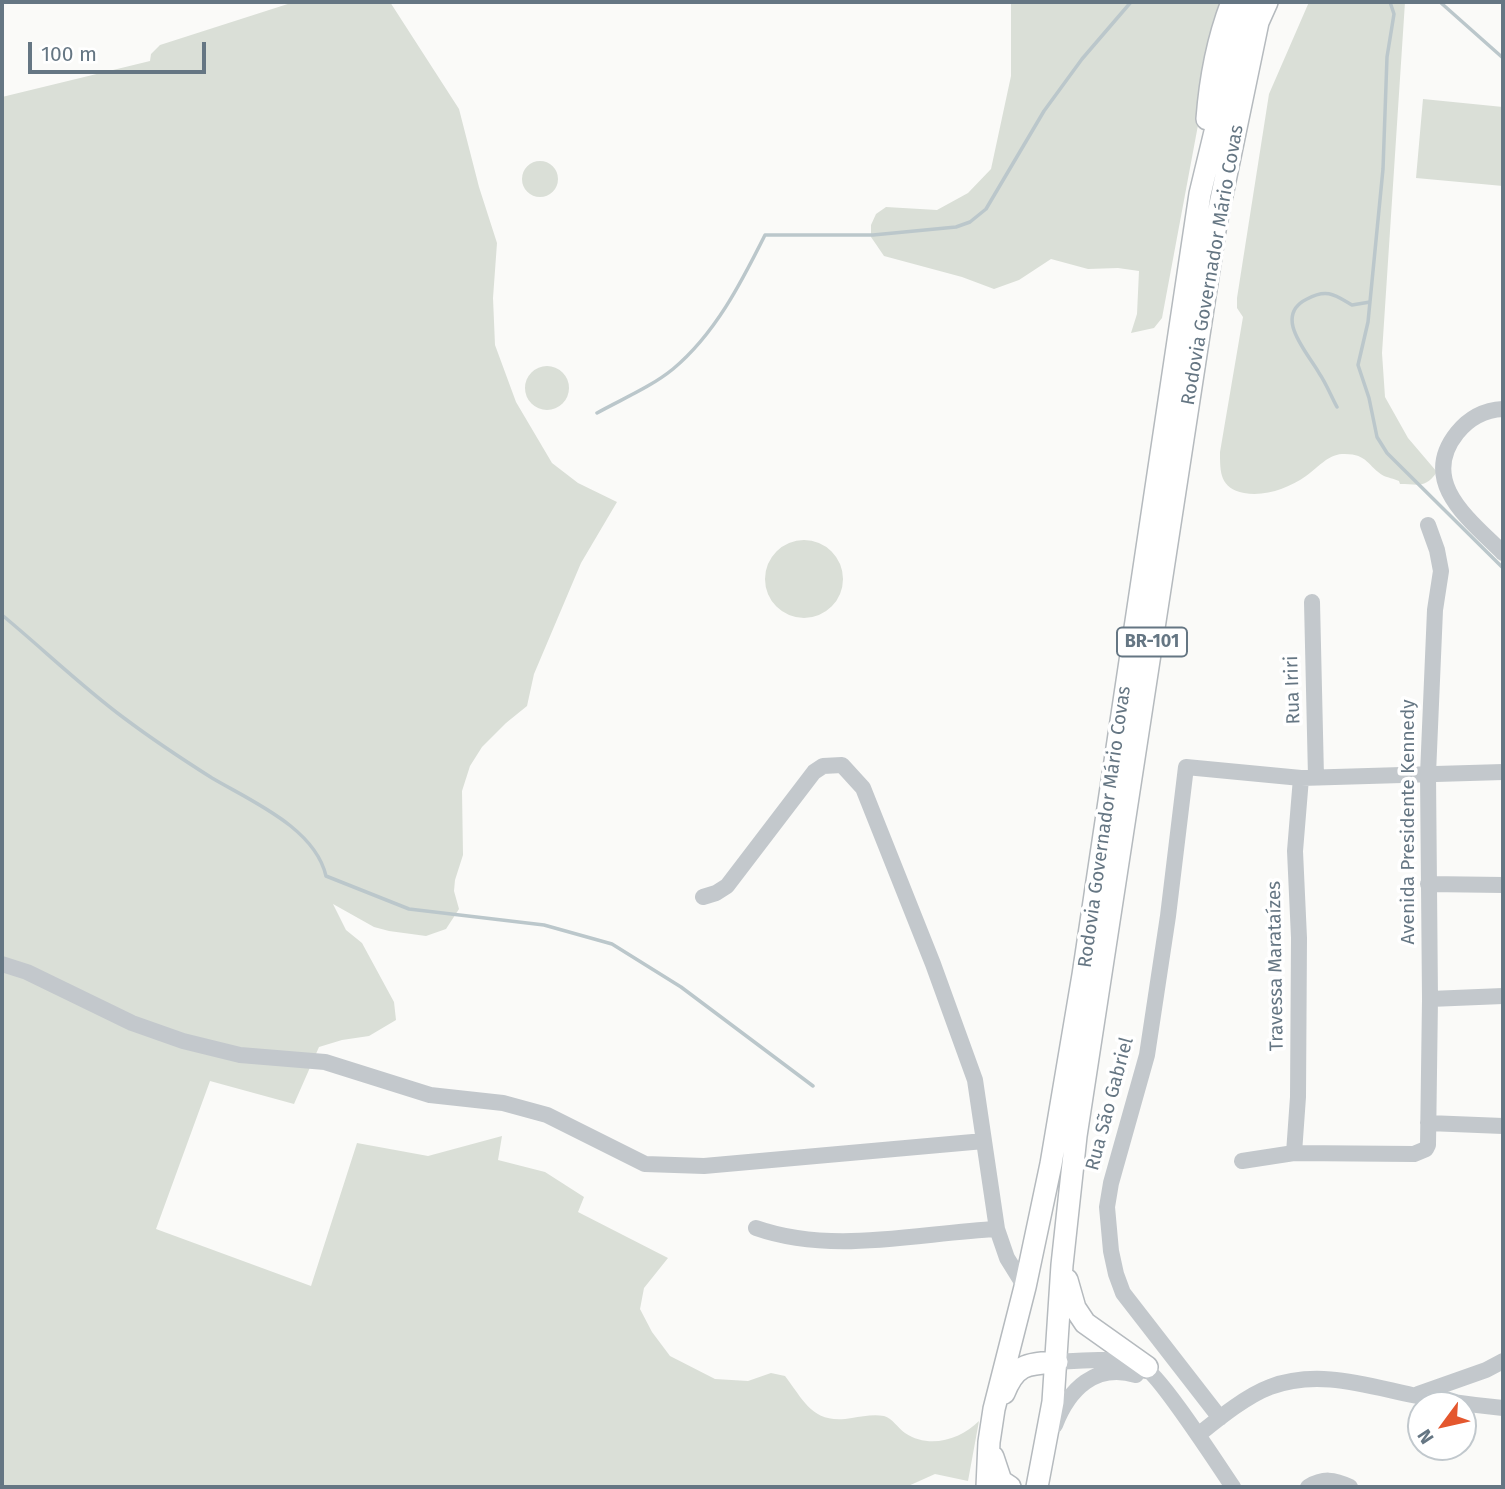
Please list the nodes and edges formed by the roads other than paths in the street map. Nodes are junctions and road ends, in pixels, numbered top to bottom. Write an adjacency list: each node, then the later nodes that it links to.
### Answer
1 (1232, 2): 6 (main road)
2 (1251, 2): 6 (main road, Rodovia Governador Mário Covas / BR-101)
3 (1267, 2): 5 (main road, Rodovia Governador Mário Covas / BR-101)
4 (1272, 2): 5 (main road)
5 (1258, 22): 27 (main road, Rodovia Governador Mário Covas / BR-101)
6 (1200, 194): 28 (main road, Rodovia Governador Mário Covas / BR-101)
7 (1503, 409): 9 (street)
8 (1428, 525): 12 (street, Avenida Presidente Kennedy)
9 (1503, 553)
10 (1312, 602): 13 (street, Rua Iriri)
11 (1503, 772): 12 (street)
12 (1428, 774): 13 (street); 14 (street, Avenida Presidente Kennedy)
13 (1309, 777): 23 (street, Travessa Marataízes); 38 (street, Rua São Gabriel)
14 (1428, 884): 15 (street); 19 (street, Avenida Presidente Kennedy)
15 (1503, 885)
16 (703, 897): 22 (street)
17 (2, 964): 22 (street)
18 (1503, 996): 19 (street)
19 (1430, 999): 20 (street, Avenida Presidente Kennedy)
20 (1428, 1122): 21 (street); 23 (street, Avenida Presidente Kennedy)
21 (1503, 1126)
22 (984, 1141): 26 (street)
23 (1294, 1153): 24 (street)
24 (1242, 1161)
25 (756, 1228): 26 (street)
26 (997, 1229): 28 (street)
27 (1062, 1265): 30 (main road, Rodovia Governador Mário Covas / BR-101); 31 (main road)
28 (1024, 1287): 37 (main road, Rodovia Governador Mário Covas / BR-101)
29 (1503, 1361): 33 (street)
30 (1057, 1362): 31 (street); 37 (main road); 41 (main road, Rodovia Governador Mário Covas / BR-101)
31 (1146, 1367): 32 (street)
32 (1162, 1387): 39 (street); 41 (street)
33 (1426, 1391)
34 (1407, 1393): 38 (street)
35 (1477, 1404): 36 (street)
36 (1503, 1408)
37 (995, 1409): 40 (main road, Rodovia Governador Mário Covas / BR-101)
38 (1220, 1418): 39 (street)
39 (1198, 1434): 46 (street)
40 (989, 1442): 42 (main road, Rodovia Governador Mário Covas / BR-101); 43 (main road)
41 (1045, 1453): 44 (main road); 45 (main road, Rodovia Governador Mário Covas / BR-101)
42 (987, 1487)
43 (1010, 1487)
44 (1021, 1487)
45 (1037, 1487)
46 (1233, 1487)
47 (1308, 1487): 48 (street)
48 (1350, 1487)

